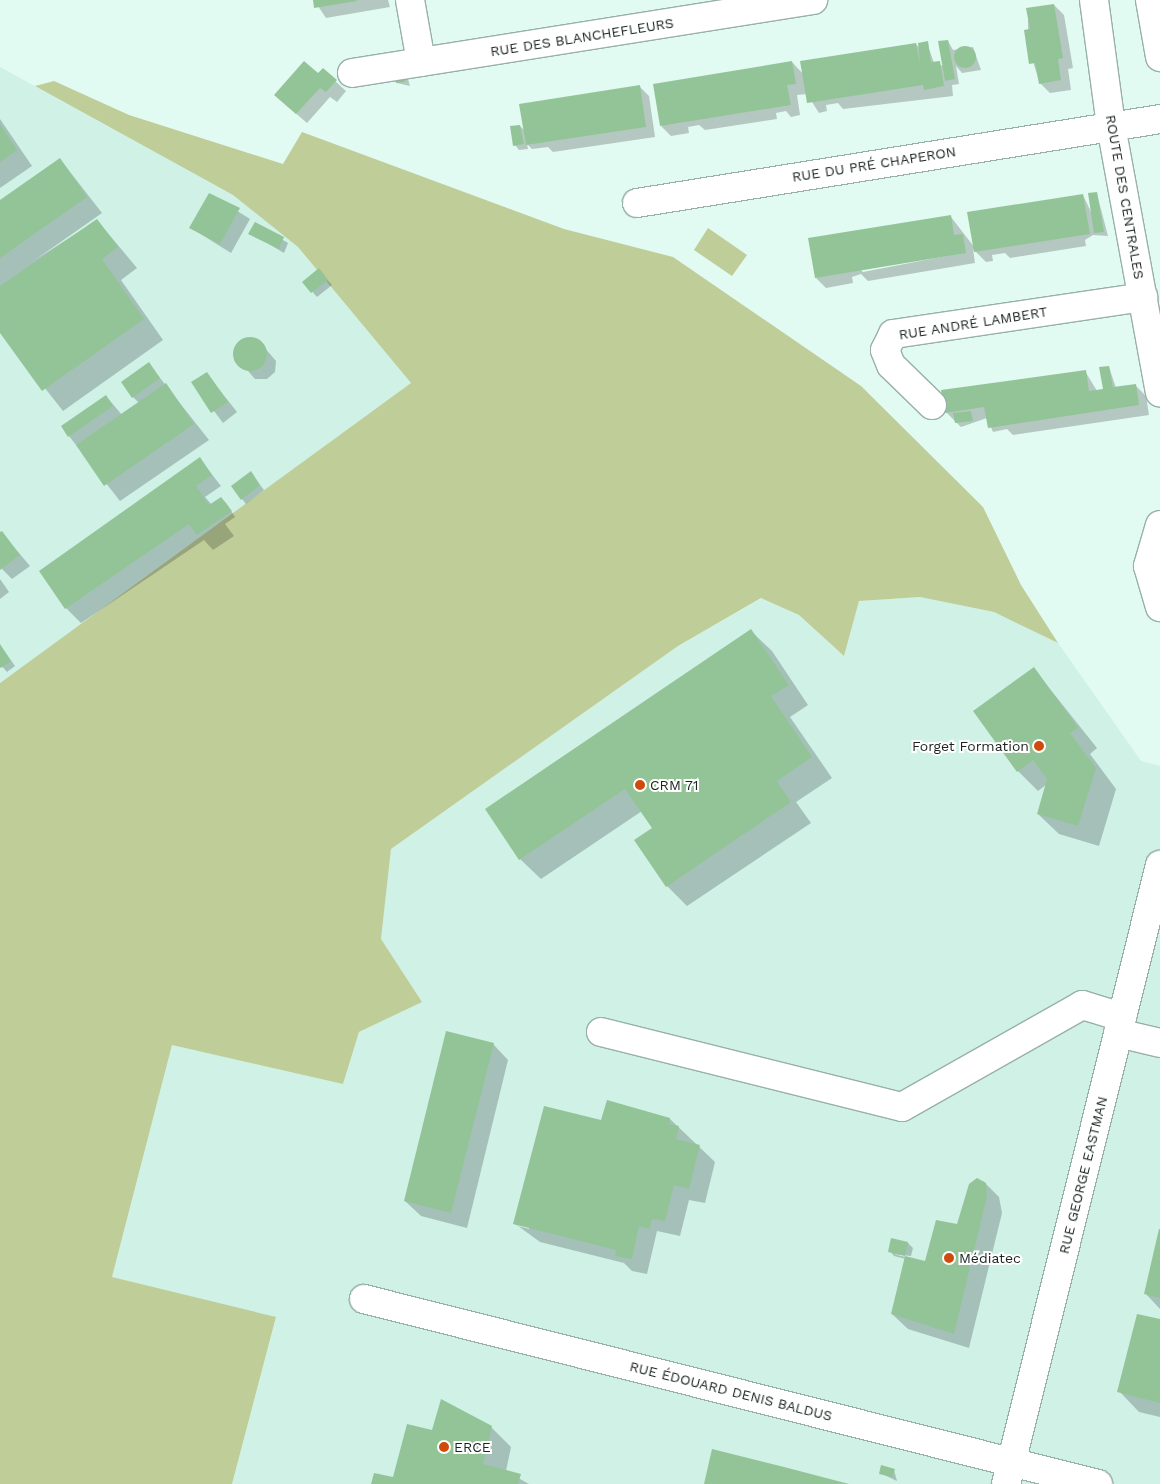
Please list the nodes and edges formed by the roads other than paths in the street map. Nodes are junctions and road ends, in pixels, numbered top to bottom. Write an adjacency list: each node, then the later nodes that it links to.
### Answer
1 (410, 0): 6 (street)
2 (813, 0): 6 (street, RUE DES BLANCHEFLEURS)
3 (1094, 0): 9 (street, ROUTE DES CENTRALES)
4 (1150, 0): 5 (street)
5 (1160, 57)
6 (421, 62): 7 (street, RUE DES BLANCHEFLEURS)
7 (352, 73)
8 (1160, 119): 9 (street, RUE DU PRÉ CHAPERON)
9 (1111, 126): 10 (street, RUE DU PRÉ CHAPERON); 11 (street, ROUTE DES CENTRALES)
10 (637, 202)
11 (1143, 297): 12 (street, ROUTE DES CENTRALES); 13 (street, RUE ANDRÉ LAMBERT)
12 (1160, 393)
13 (932, 404)
14 (1160, 525): 15 (street)
15 (1160, 607)
16 (1160, 865): 17 (street, RUE GEORGE EASTMAN)
17 (1120, 1025): 18 (street); 19 (street); 21 (street, RUE GEORGE EASTMAN)
18 (601, 1032)
19 (1160, 1043)
20 (364, 1299): 21 (street, RUE ÉDOUARD DENIS BALDUS)
21 (1008, 1473): 22 (street, RUE ÉDOUARD DENIS BALDUS)
22 (1098, 1484)

